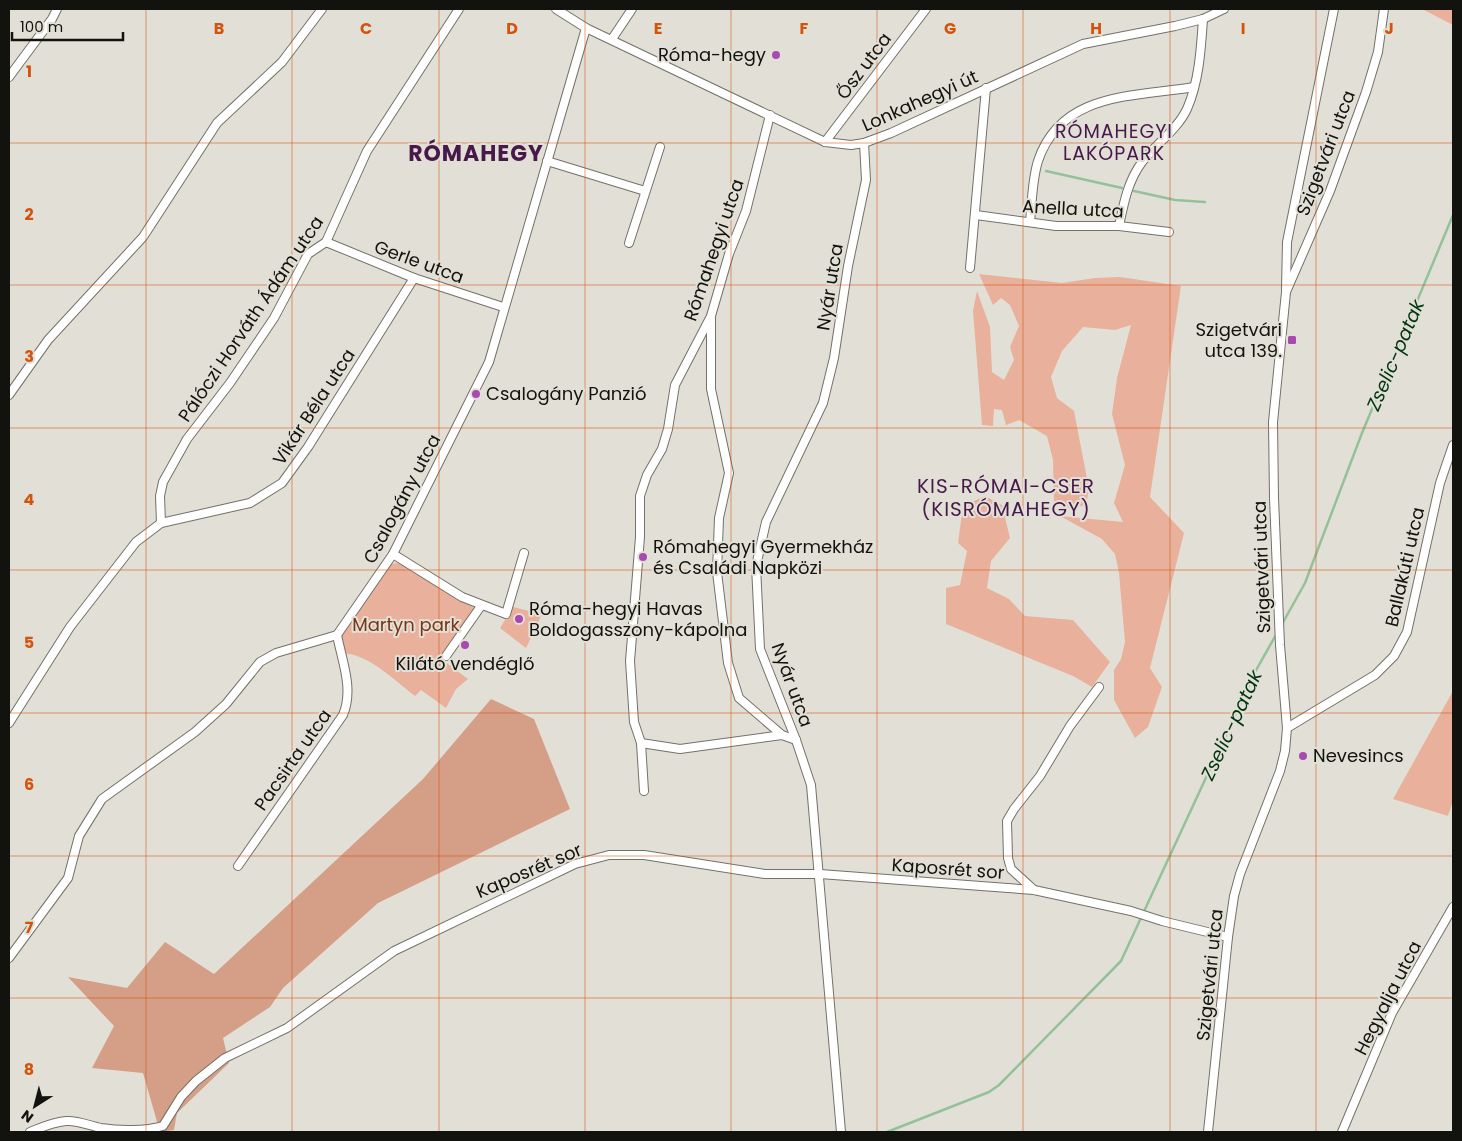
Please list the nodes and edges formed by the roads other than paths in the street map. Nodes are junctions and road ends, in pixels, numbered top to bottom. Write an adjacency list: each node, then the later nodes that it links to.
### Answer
1 (57, 9): 13 (street)
2 (322, 9): 33 (street)
3 (459, 9): 26 (street, Pálóczi Horváth Ádám utca)
4 (556, 9): 11 (street, Lonkahegyi út)
5 (632, 9): 12 (street)
6 (926, 9): 17 (street, Ősz utca)
7 (1224, 9): 10 (street, Lonkahegyi út)
8 (1334, 9): 30 (street)
9 (1384, 9): 30 (street, Szigetvári utca)
10 (1203, 19): 14 (street); 15 (street, Lonkahegyi út)
11 (586, 28): 12 (street, Lonkahegyi út); 20 (street, Csalogány utca)
12 (612, 39): 16 (street, Lonkahegyi út)
13 (9, 77)
14 (1194, 87): 23 (street); 24 (street)
15 (986, 88): 18 (street, Lonkahegyi út); 22 (street)
16 (770, 115): 17 (street, Lonkahegyi út); 32 (street, Rómahegyi utca)
17 (825, 142): 18 (street, Lonkahegyi út)
18 (864, 143): 45 (street, Nyár utca)
19 (660, 147): 21 (street)
20 (547, 161): 21 (street); 31 (street, Csalogány utca)
21 (645, 191): 27 (street)
22 (976, 215): 23 (street, Anella utca); 28 (street)
23 (1030, 222): 24 (street, Anella utca)
24 (1119, 226): 25 (street, Anella utca)
25 (1169, 232)
26 (326, 242): 29 (street, Gerle utca); 35 (street, Pálóczi Horváth Ádám utca)
27 (629, 242)
28 (970, 268)
29 (414, 278): 31 (street, Gerle utca); 35 (street, Vikár Béla utca)
30 (1286, 292): 43 (street, Szigetvári utca)
31 (504, 307): 37 (street, Csalogány utca)
32 (711, 316): 44 (street); 46 (street, Rómahegyi utca)
33 (9, 395)
34 (1453, 445): 43 (street, Ballakúti utca)
35 (161, 523): 42 (street, Vikár Béla utca)
36 (524, 553): 38 (street)
37 (392, 554): 38 (street); 39 (street, Csalogány utca)
38 (481, 606): 40 (street)
39 (337, 635): 48 (street, Pacsirta utca); 53 (street)
40 (446, 656)
41 (1098, 687): 50 (street)
42 (9, 722)
43 (1287, 728): 52 (street, Szigetvári utca)
44 (782, 735): 45 (street); 46 (street)
45 (796, 740): 49 (street, Nyár utca)
46 (641, 743): 47 (street, Rómahegyi utca)
47 (644, 791)
48 (238, 866)
49 (820, 874): 50 (street, Kaposrét sor); 54 (street, Kaposrét sor); 55 (street, Nyár utca)
50 (1034, 890): 52 (street, Kaposrét sor)
51 (1453, 907): 57 (street, Hegyalja utca)
52 (1228, 937): 56 (street, Szigetvári utca)
53 (9, 958)
54 (30, 1132)
55 (842, 1132)
56 (1208, 1132)
57 (1342, 1132)

